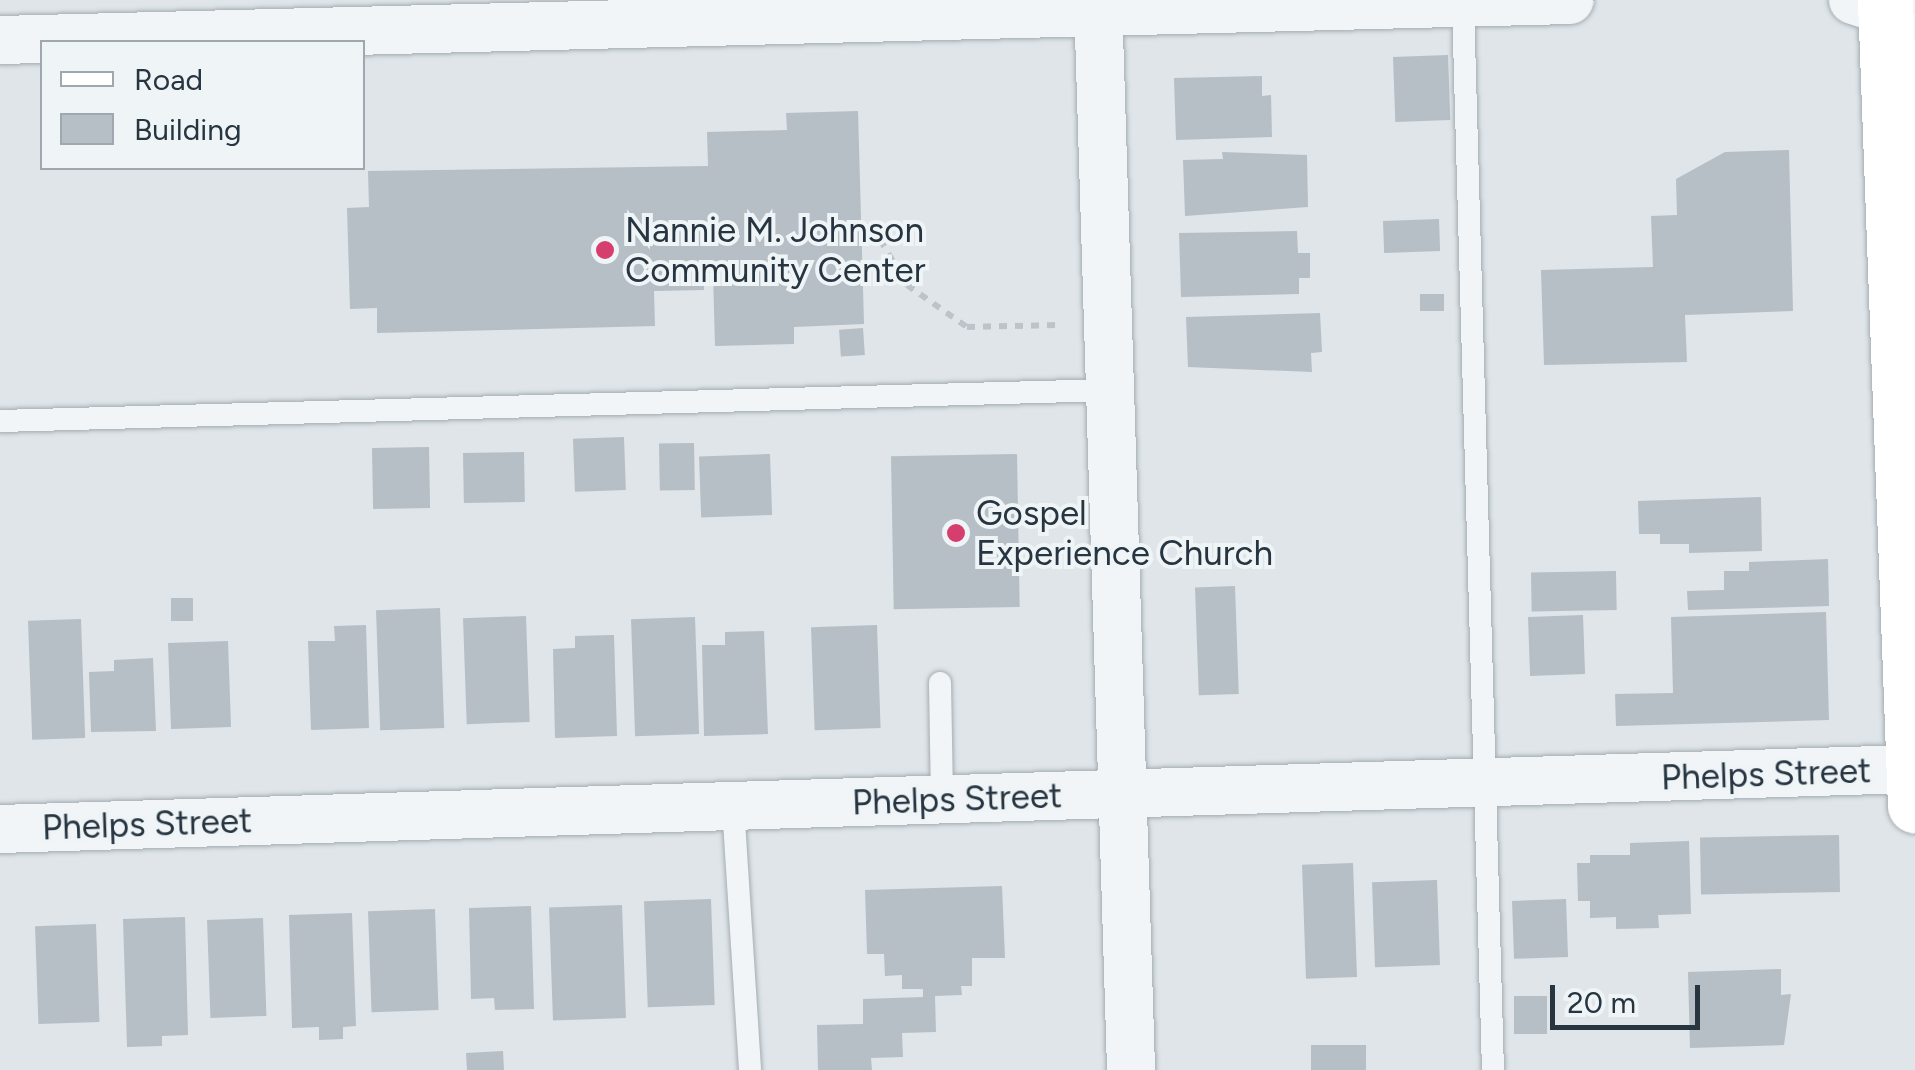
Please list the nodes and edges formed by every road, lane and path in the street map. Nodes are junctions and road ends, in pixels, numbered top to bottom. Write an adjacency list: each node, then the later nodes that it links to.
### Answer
1 (1569, 0): 2 (street)
2 (1478, 3): 3 (street); 13 (lane)
3 (1098, 8): 5 (street); 9 (street)
4 (1884, 8): 12 (main road)
5 (691, 12): 6 (street)
6 (0, 40)
7 (861, 226): 8 (path)
8 (1056, 325)
9 (1110, 390): 10 (lane); 14 (street)
10 (0, 420)
11 (940, 683): 15 (lane)
12 (1914, 769): 13 (street, Phelps Street); 16 (main road)
13 (1484, 783): 14 (street, Phelps Street); 21 (lane)
14 (1122, 794): 15 (street, Phelps Street); 20 (street)
15 (942, 800): 17 (street, Phelps Street)
16 (1915, 805)
17 (733, 806): 18 (street, Phelps Street); 19 (lane)
18 (0, 829)
19 (750, 1070)
20 (1132, 1070)
21 (1493, 1070)

